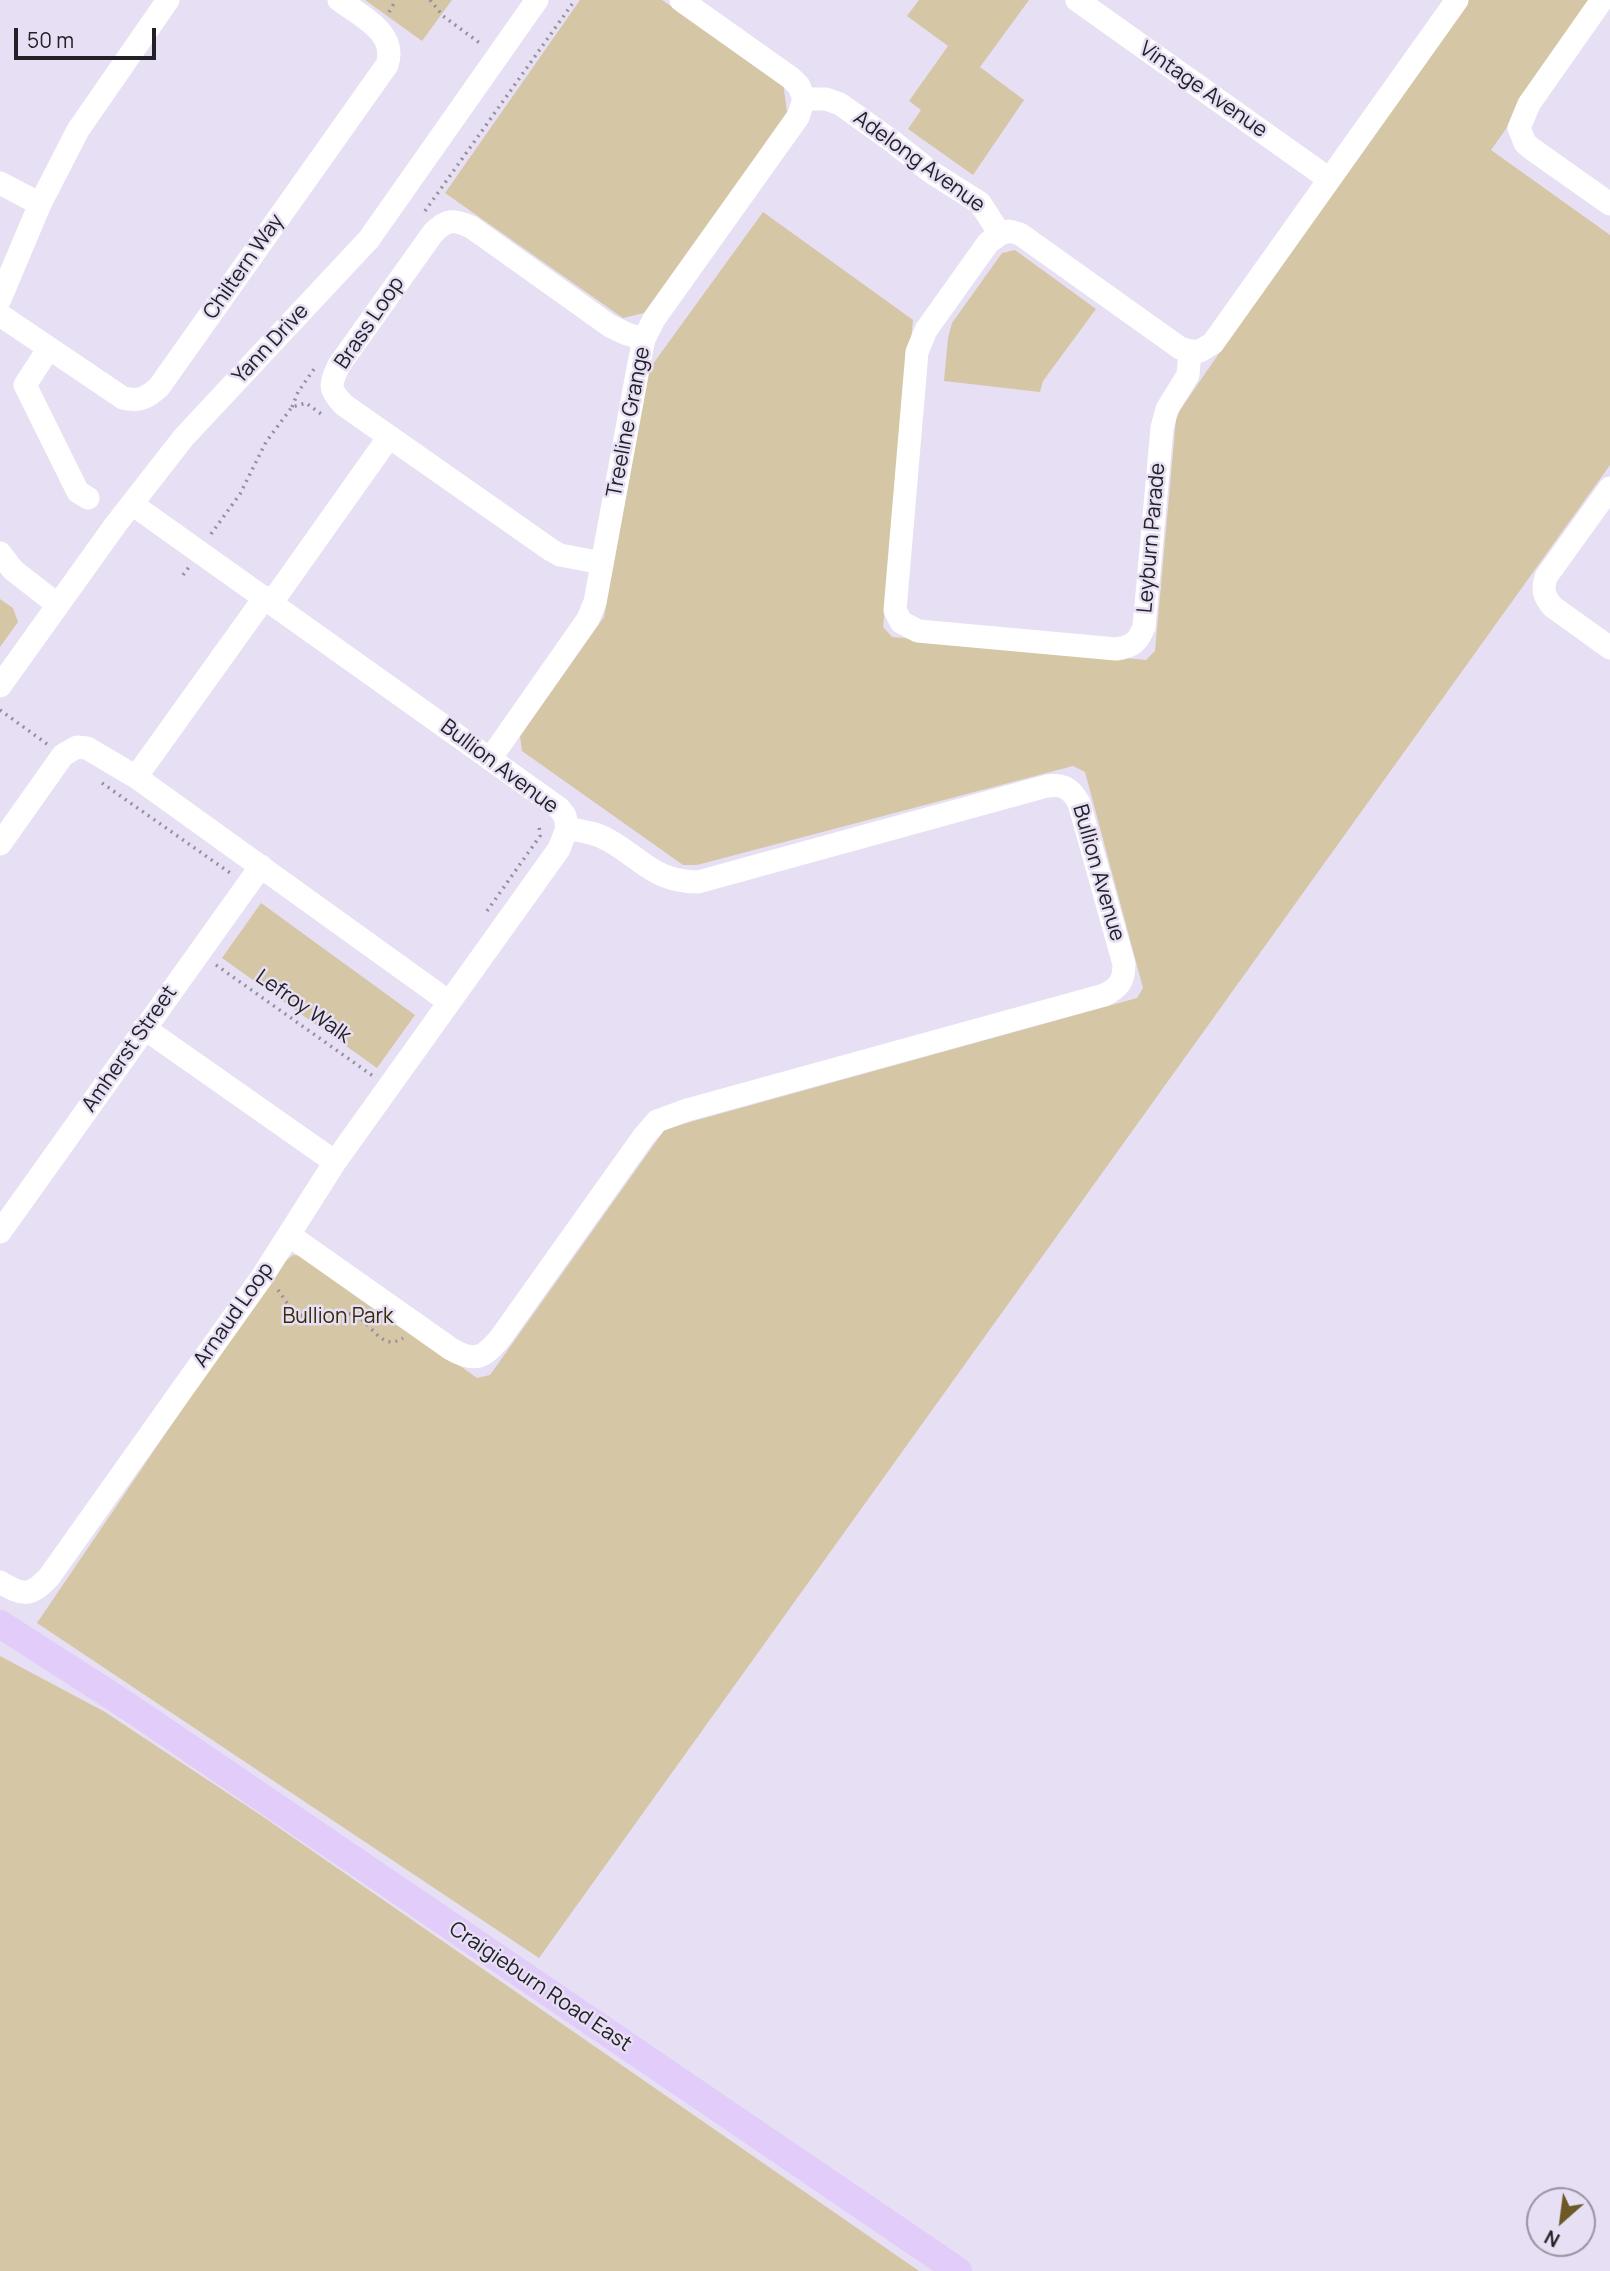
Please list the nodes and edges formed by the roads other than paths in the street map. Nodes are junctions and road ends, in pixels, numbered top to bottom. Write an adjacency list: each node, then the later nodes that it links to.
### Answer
1 (168, 0): 11 (street)
2 (339, 0): 17 (street, Chiltern Way)
3 (537, 0): 22 (street, Yann Drive)
4 (681, 0): 8 (street)
5 (1077, 0): 9 (street, Vintage Avenue)
6 (1457, 0): 9 (street)
7 (1602, 0): 12 (street)
8 (804, 99): 13 (street, Adelong Avenue); 16 (street, Treeline Grange)
9 (1329, 179): 18 (street)
10 (0, 183): 11 (street)
11 (40, 204): 14 (street)
12 (1610, 204)
13 (1000, 234): 18 (street, Adelong Avenue); 18 (street, Leyburn Parade)
14 (0, 299)
15 (0, 315): 17 (street, Chiltern Way)
16 (644, 339): 19 (street, Brass Loop); 24 (street, Treeline Grange)
17 (49, 348): 21 (street)
18 (1190, 351)
19 (389, 437): 24 (street, Brass Loop); 25 (street)
20 (1610, 488): 27 (street)
21 (88, 498)
22 (131, 504): 25 (street, Bullion Avenue); 26 (street, Yann Drive)
23 (0, 552): 26 (street)
24 (602, 563): 29 (street, Treeline Grange)
25 (268, 600): 29 (street, Bullion Avenue); 30 (street)
26 (58, 605): 28 (street, Yann Drive)
27 (1610, 649)
28 (0, 686)
29 (490, 759): 31 (street, Bullion Avenue)
30 (136, 777): 32 (street); 33 (street)
31 (568, 828): 34 (street, Arnaud Loop); 38 (street, Bullion Avenue)
32 (0, 844)
33 (261, 866): 34 (street); 35 (street, Amherst Street)
34 (449, 1002): 36 (street, Arnaud Loop)
35 (145, 1028): 36 (street); 37 (street, Amherst Street)
36 (335, 1162): 38 (street, Arnaud Loop)
37 (0, 1232)
38 (289, 1235): 39 (street, Arnaud Loop)
39 (0, 1582)
40 (0, 1624): 42 (main road, Craigieburn Road East)
41 (0, 1636): 42 (main road, Craigieburn Road East)
42 (122, 1702): 43 (main road, Craigieburn Road East)
43 (958, 2271)

